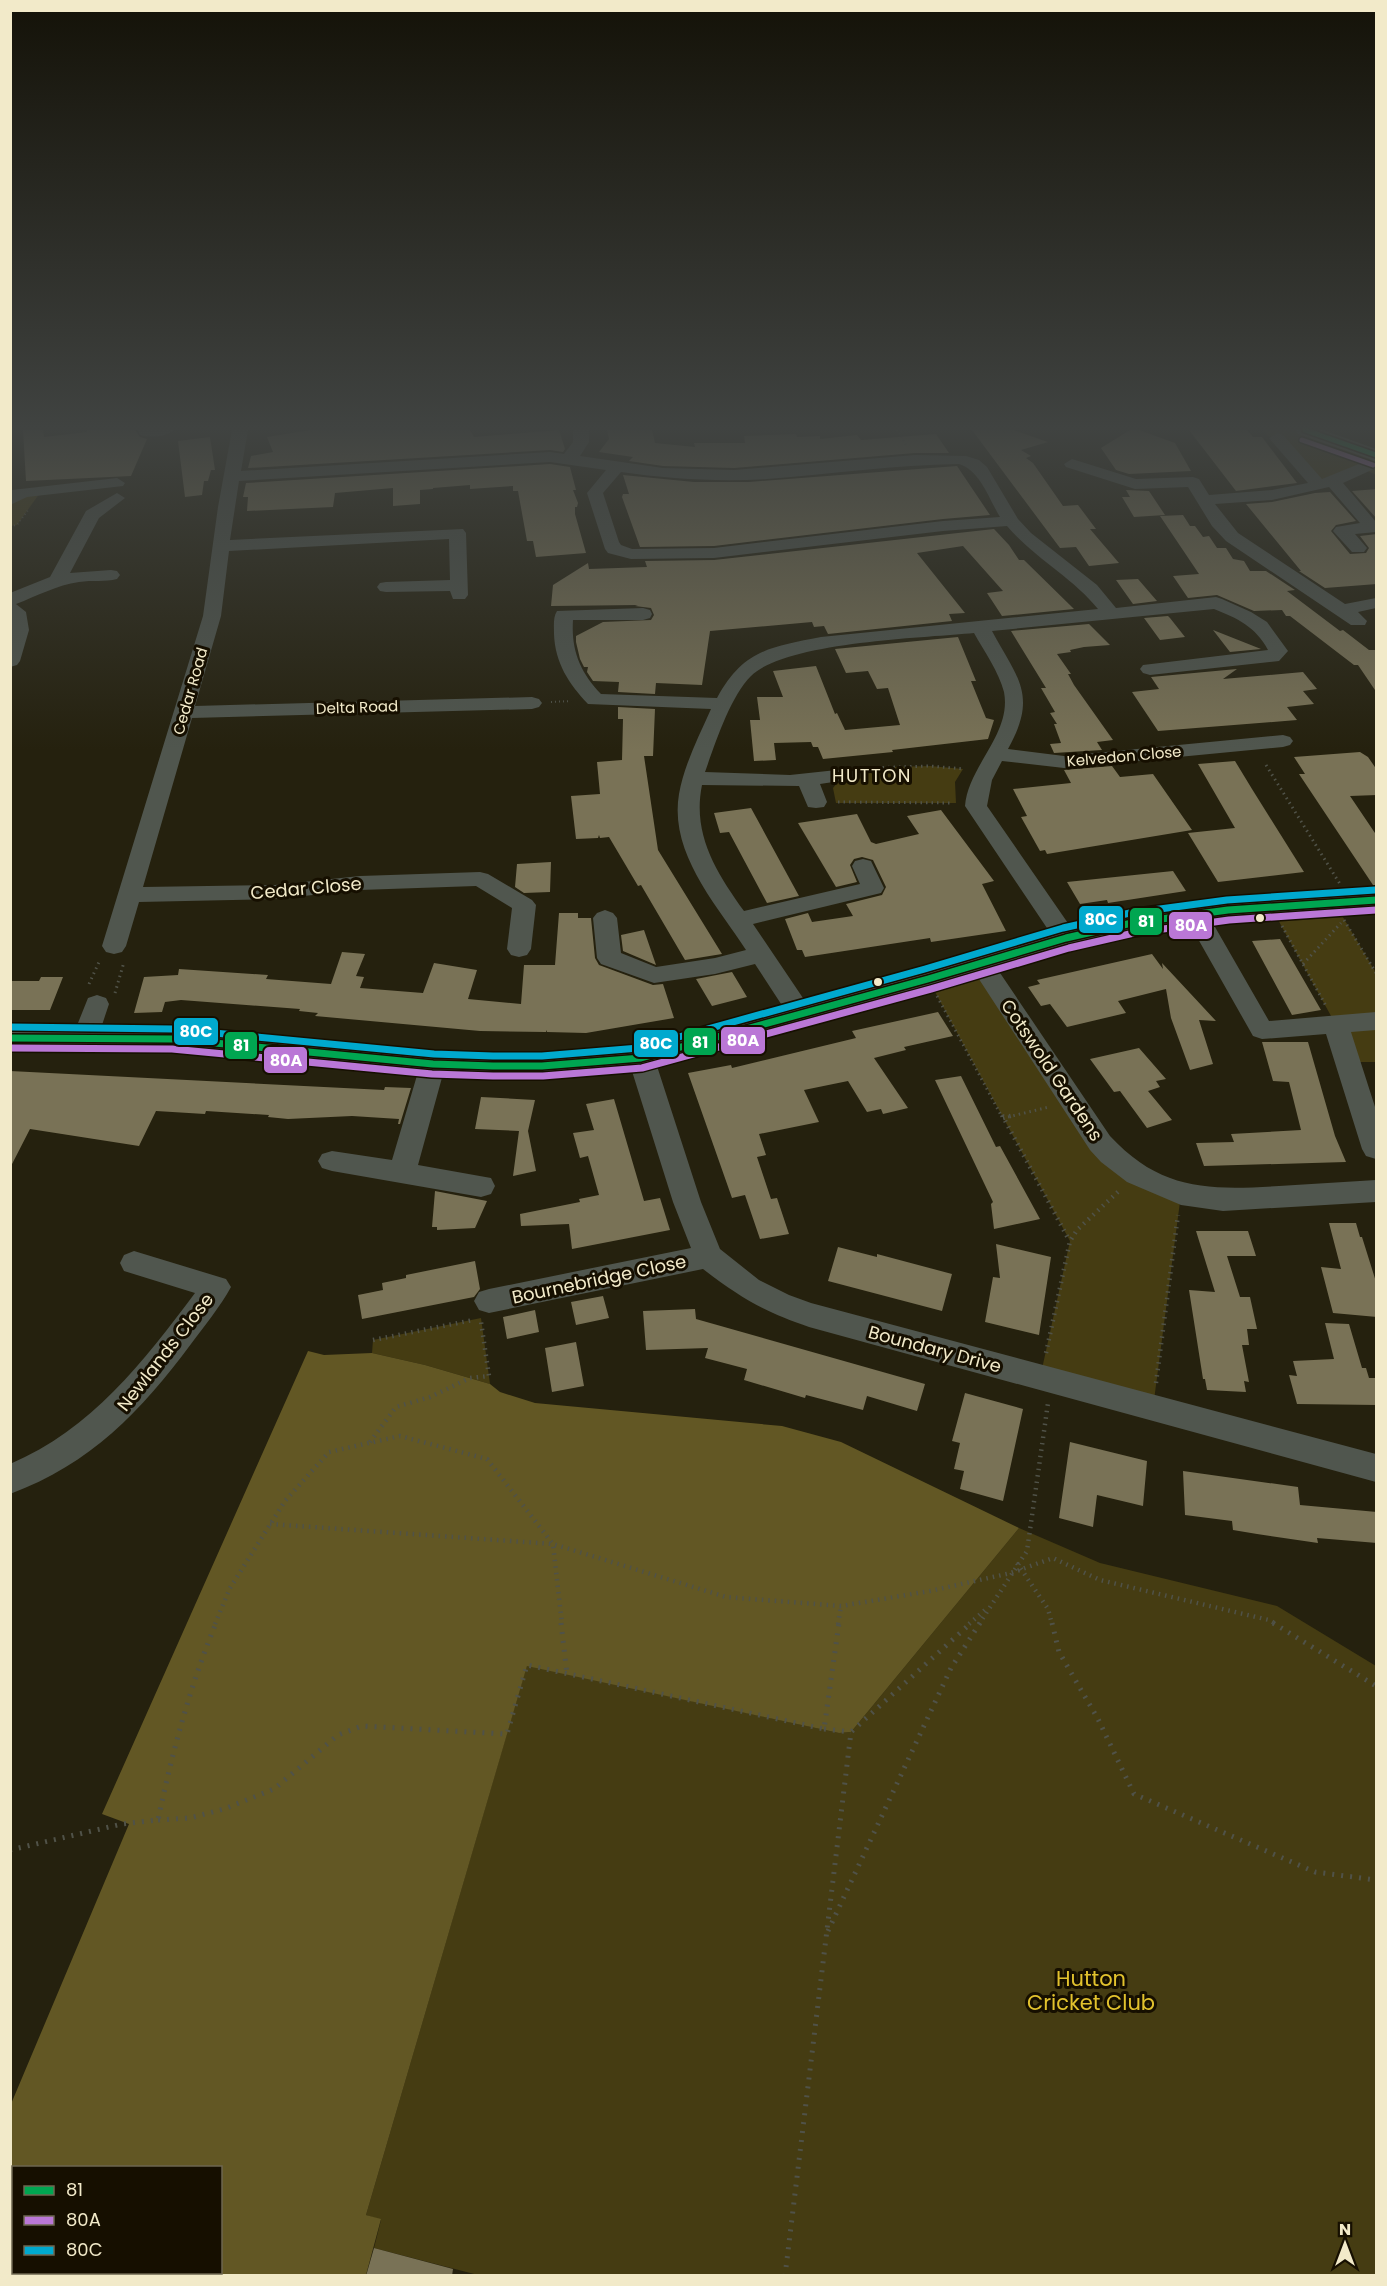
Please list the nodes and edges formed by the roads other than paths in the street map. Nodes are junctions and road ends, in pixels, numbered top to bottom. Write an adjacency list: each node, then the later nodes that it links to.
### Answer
1 (81, 537): 13 (street)
2 (223, 537): 10 (street, Cedar Road)
3 (390, 537): 10 (street)
4 (457, 537): 14 (street)
5 (608, 537): 6 (street)
6 (852, 537)
7 (1027, 537): 19 (street)
8 (1232, 537): 16 (street)
9 (1347, 537): 11 (street)
10 (222, 546): 25 (street, Cedar Road)
11 (1358, 548)
12 (111, 575): 13 (street)
13 (57, 581): 15 (street)
14 (386, 587)
15 (10, 600)
16 (1377, 603)
17 (10, 608): 21 (street)
18 (643, 614): 24 (street)
19 (1113, 614): 20 (street); 22 (street)
20 (981, 628): 24 (street); 28 (street)
21 (10, 661)
22 (1150, 669)
23 (532, 703): 25 (street, Delta Road)
24 (723, 705): 31 (street)
25 (183, 712): 35 (street, Cedar Road)
26 (1283, 741): 27 (street, Kelvedon Close)
27 (1252, 744): 28 (street, Kelvedon Close); 29 (street)
28 (998, 754): 40 (street)
29 (1266, 765)
30 (846, 775): 32 (street)
31 (693, 778): 32 (street); 39 (street)
32 (807, 779): 33 (street)
33 (816, 802)
34 (863, 866): 39 (street)
35 (131, 895): 41 (street, Cedar Close); 42 (street, Cedar Road)
36 (1377, 900): 37 (street)
37 (1196, 915): 40 (street); 48 (street)
38 (605, 918): 43 (street)
39 (738, 920): 43 (street)
40 (1066, 938): 44 (street)
41 (519, 949)
42 (111, 954)
43 (761, 954): 46 (street)
44 (981, 963): 46 (street); 57 (street, Cotswold Gardens)
45 (98, 1002): 49 (street)
46 (801, 1013): 51 (street)
47 (1377, 1021): 48 (street)
48 (1336, 1025): 53 (street)
49 (85, 1037): 50 (street); 52 (street)
50 (10, 1038)
51 (641, 1058): 52 (street); 58 (street)
52 (433, 1064): 55 (street)
53 (1377, 1149)
54 (332, 1161): 55 (street)
55 (402, 1172): 56 (street)
56 (481, 1186)
57 (1377, 1191)
58 (708, 1256): 60 (street, Bournebridge Close); 61 (street, Boundary Drive)
59 (134, 1263): 62 (street, Newlands Close)
60 (489, 1301)
61 (1377, 1467)
62 (10, 1480)

